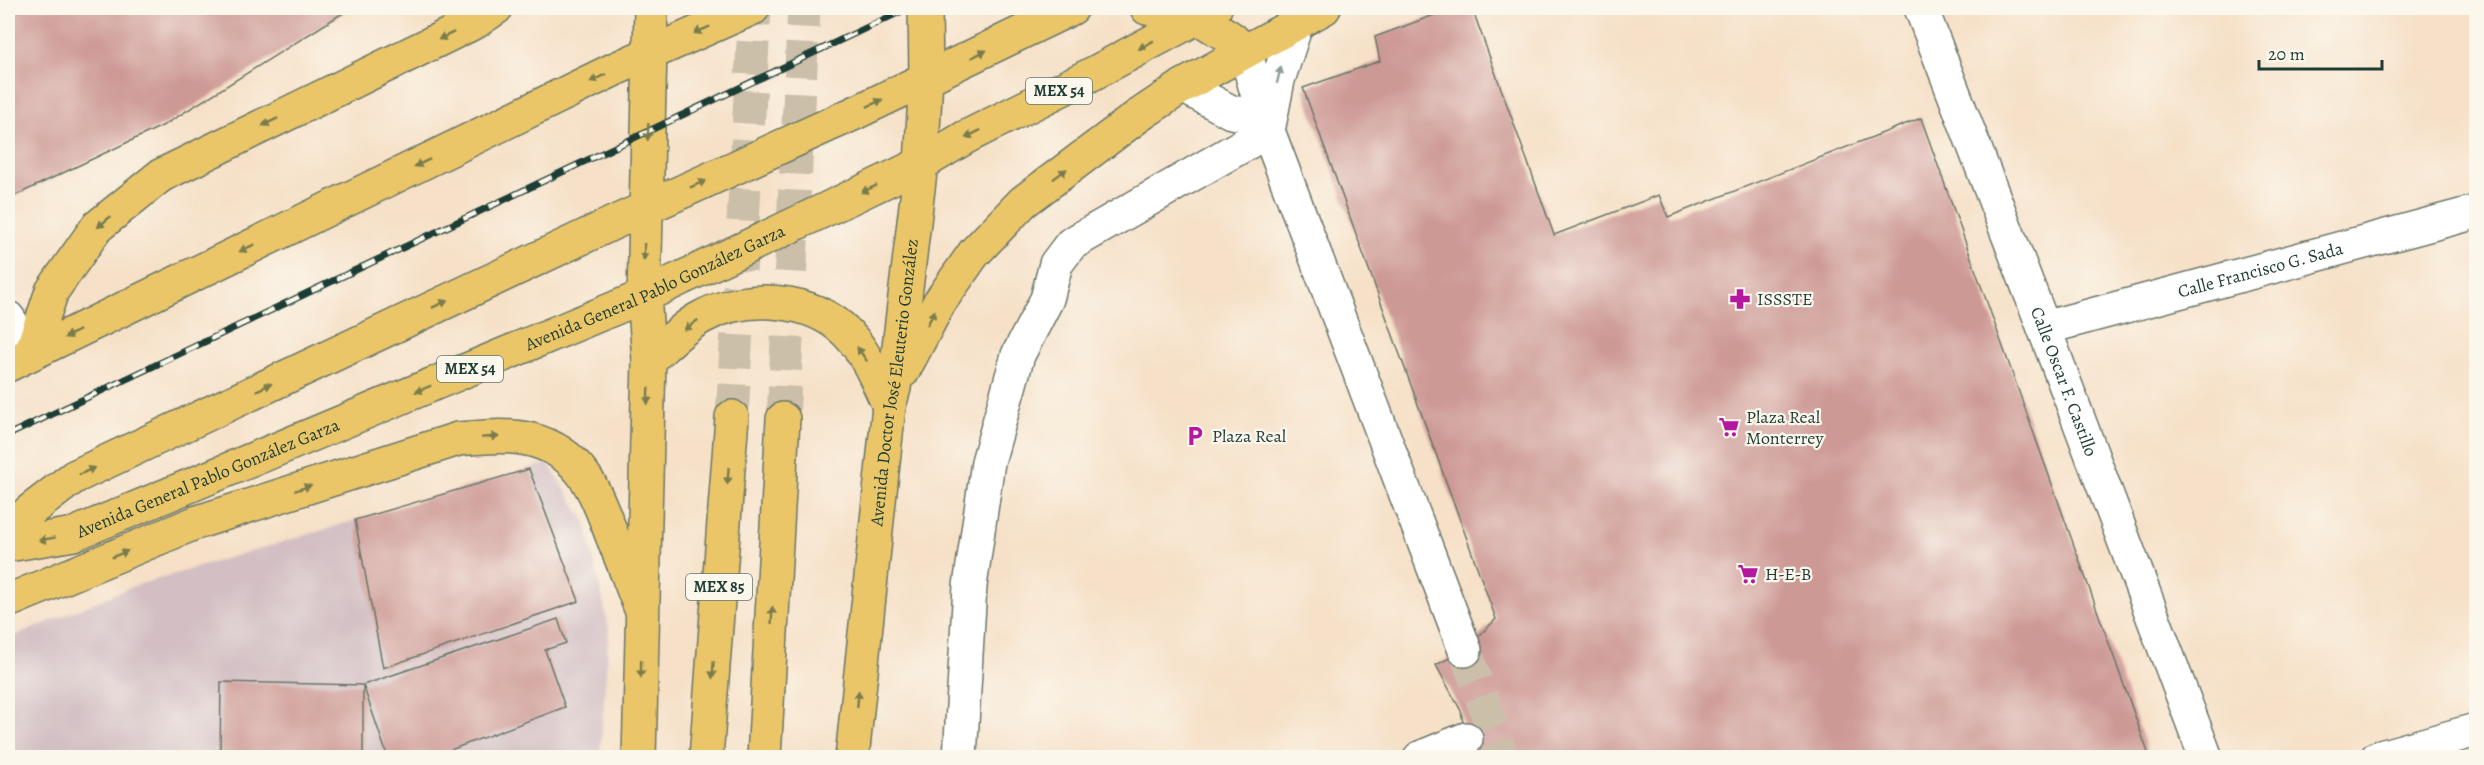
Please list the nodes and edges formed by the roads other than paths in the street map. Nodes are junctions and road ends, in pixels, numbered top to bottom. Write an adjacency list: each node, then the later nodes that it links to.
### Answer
1 (496, 8): 21 (main road, one-way to 21)
2 (651, 8): 11 (main road)
3 (753, 8): 11 (main road, one-way to 11)
4 (925, 8): 12 (main road, Avenida Doctor José Eleuterio González)
5 (1072, 8): 12 (main road, one-way to 5)
6 (1147, 8): 8 (main road)
7 (1920, 8): 20 (street, Calle Oscar F. Castillo)
8 (1206, 12): 10 (main road); 15 (main road, Avenida General Pablo González Garza / MEX 54, one-way to 15)
9 (1304, 12): 10 (main road); 14 (street, one-way to 9)
10 (1245, 51): 13 (main road); 14 (street)
11 (650, 52): 16 (main road, one-way to 16); 21 (main road, one-way to 21)
12 (926, 78): 15 (main road, Avenida Doctor José Eleuterio González); 16 (main road, one-way to 12)
13 (1183, 86): 14 (street); 23 (main road, one-way to 13)
14 (1265, 124): 30 (street); 37 (street)
15 (921, 164): 18 (main road, Avenida General Pablo González Garza / MEX 54, one-way to 18); 23 (main road, Avenida Doctor José Eleuterio González)
16 (645, 208): 18 (main road, one-way to 18); 26 (main road, one-way to 16)
17 (2476, 212): 20 (street, Calle Francisco G. Sada)
18 (644, 296): 22 (main road); 27 (main road, Avenida General Pablo González Garza / MEX 54, one-way to 27)
19 (8, 318): 21 (street)
20 (2044, 328): 39 (street, Calle Oscar F. Castillo)
21 (19, 359)
22 (649, 360): 23 (main road, one-way to 22); 29 (main road, one-way to 29)
23 (892, 397): 36 (main road, Avenida Doctor José Eleuterio González, one-way to 23)
24 (732, 417): 34 (main road, MEX 85, one-way to 34)
25 (783, 419): 35 (main road, MEX 85, one-way to 25)
26 (8, 531)
27 (8, 545)
28 (8, 601): 29 (main road, one-way to 29)
29 (642, 611): 33 (main road, one-way to 33)
30 (1465, 650)
31 (2476, 730): 40 (street)
32 (1466, 739): 38 (street)
33 (639, 758)
34 (706, 758)
35 (764, 758)
36 (852, 758)
37 (960, 758)
38 (1420, 758)
39 (2206, 758)
40 (2377, 758)

